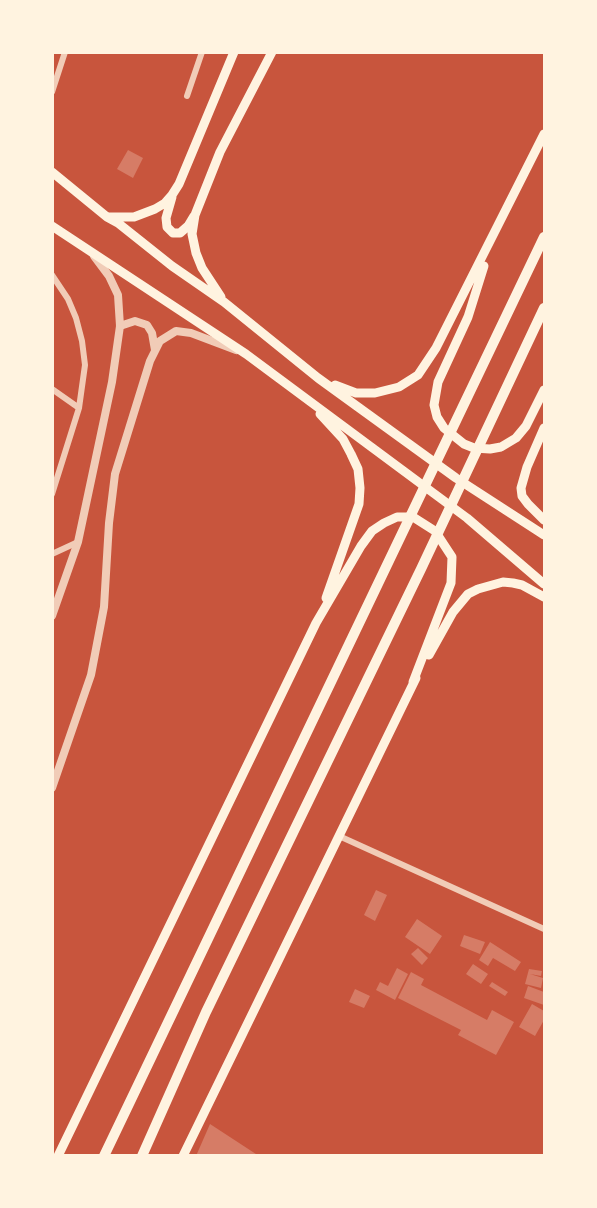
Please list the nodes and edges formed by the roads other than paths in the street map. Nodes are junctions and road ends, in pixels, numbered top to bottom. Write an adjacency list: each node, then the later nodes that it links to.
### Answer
1 (65, 52): 5 (street)
2 (202, 52): 6 (street)
3 (234, 52): 9 (main road)
4 (272, 52): 10 (main road)
5 (52, 92)
6 (187, 96)
7 (544, 134): 14 (main road)
8 (52, 172): 11 (main road)
9 (172, 195): 10 (main road); 11 (main road)
10 (195, 215): 17 (main road)
11 (107, 217): 17 (main road)
12 (52, 226): 15 (main road)
13 (544, 237): 42 (highway)
14 (492, 241): 22 (main road); 24 (main road)
15 (90, 250): 19 (street); 21 (main road)
16 (52, 275): 26 (street)
17 (224, 302): 22 (main road)
18 (544, 308): 43 (highway)
19 (120, 326): 20 (street); 31 (street)
20 (155, 350): 21 (street); 38 (street)
21 (246, 354): 25 (main road)
22 (318, 378): 30 (main road)
23 (52, 389): 26 (street)
24 (544, 390)
25 (307, 400): 33 (main road); 36 (main road)
26 (79, 408): 28 (street)
27 (544, 428): 29 (main road)
28 (52, 494)
29 (544, 520)
30 (544, 535)
31 (78, 542): 32 (street); 35 (street)
32 (52, 554)
33 (544, 584)
34 (544, 597): 37 (main road)
35 (52, 616)
36 (316, 623): 37 (main road); 41 (main road)
37 (413, 682): 39 (main road)
38 (52, 788)
39 (339, 836): 40 (street); 44 (main road)
40 (544, 927)
41 (58, 1155)
42 (104, 1155)
43 (142, 1155)
44 (183, 1155)

